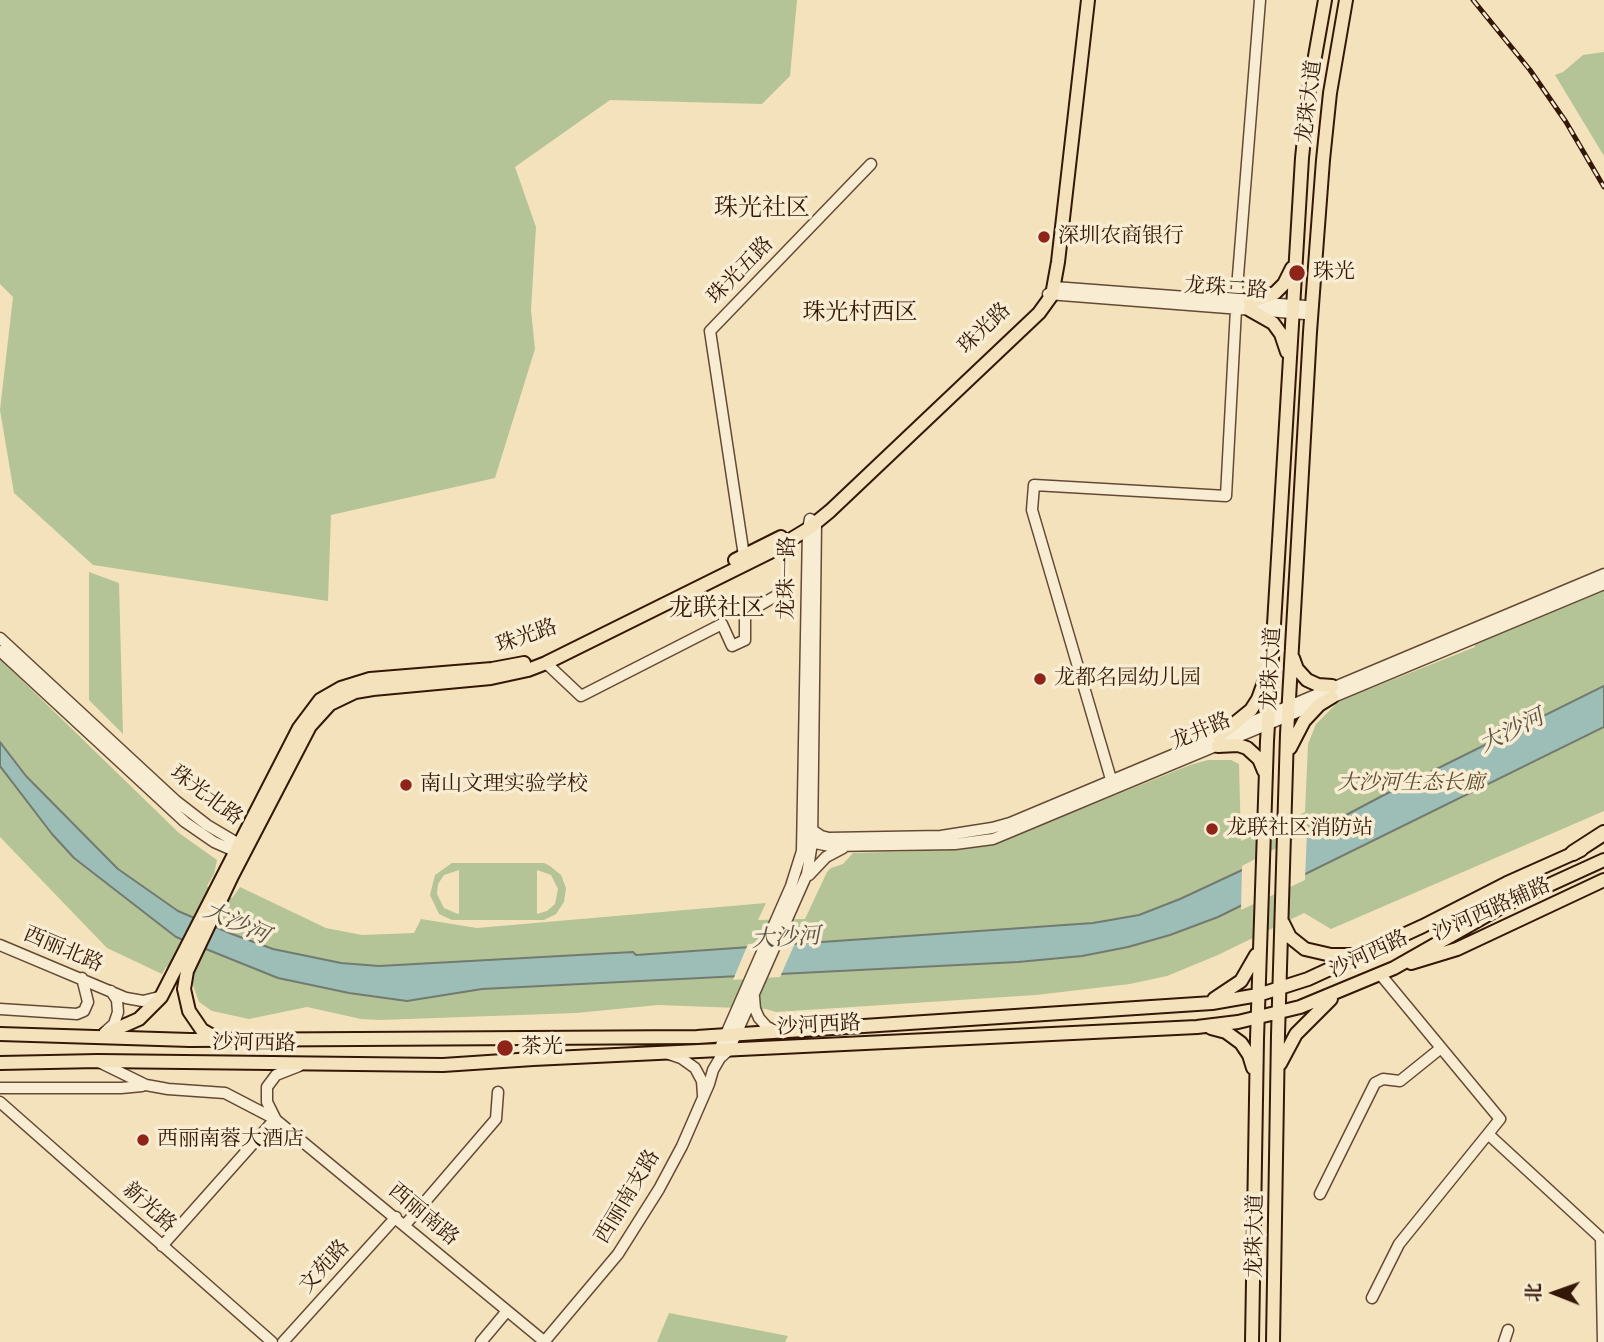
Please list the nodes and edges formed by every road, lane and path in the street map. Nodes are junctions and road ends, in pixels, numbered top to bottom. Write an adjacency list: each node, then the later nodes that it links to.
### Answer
1 (1088, 0): 7 (main road)
2 (1260, 0): 8 (street)
3 (1325, 0): 6 (main road, 龙珠大道)
4 (1346, 0): 10 (main road, 龙珠大道)
5 (872, 164): 13 (street, 珠光五路)
6 (1296, 258): 8 (main road); 9 (main road, 龙珠大道)
7 (1051, 292): 8 (street, 龙珠二路); 12 (main road, 珠光路)
8 (1243, 305): 9 (street, 龙珠二路); 11 (main road); 28 (street)
9 (1293, 309): 10 (street, 龙珠二路); 11 (main road, 龙珠大道)
10 (1312, 311): 20 (main road, 龙珠大道)
11 (1289, 364): 18 (main road, 龙珠大道)
12 (811, 524): 13 (main road, 珠光路); 21 (main road, 珠光路); 29 (street, 龙珠一路)
13 (744, 556): 34 (main road, 珠光路)
14 (1604, 574): 22 (street, 龙井路)
15 (1604, 584): 22 (street, 龙井路)
16 (774, 597): 21 (street)
17 (0, 638): 34 (street, 珠光北路)
18 (1272, 649): 24 (main road, 龙珠大道); 25 (main road)
19 (0, 651): 34 (street, 珠光北路)
20 (1292, 651): 22 (main road); 23 (main road, 龙珠大道)
21 (546, 663): 34 (main road, 珠光路)
22 (1332, 692): 23 (street, 龙井路); 26 (main road)
23 (1289, 711): 24 (street, 龙井路); 26 (main road, 龙珠大道)
24 (1268, 720): 25 (street, 龙井路); 27 (main road, 龙珠大道)
25 (1219, 741): 27 (main road); 28 (street, 龙井路)
26 (1287, 758): 39 (main road, 龙珠大道)
27 (1265, 778): 41 (main road, 龙珠大道)
28 (1112, 785): 29 (street, 龙井路); 33 (street, 龙井路)
29 (808, 832): 32 (street, 龙珠一路); 60 (street, 龙珠一路)
30 (1604, 833): 35 (highway)
31 (1604, 840): 35 (main road, 沙河西路)
32 (812, 842): 33 (street, 龙井路); 38 (street, 龙珠一路)
33 (850, 846): 38 (street)
34 (239, 850): 44 (main road, 珠光路)
35 (1573, 853): 42 (main road, 沙河西路)
36 (1604, 860): 43 (main road, 沙河西路)
37 (1604, 880): 43 (main road, 沙河西路辅路)
38 (804, 881): 50 (street, 龙珠一路)
39 (1281, 919): 42 (main road); 47 (main road, 龙珠大道)
40 (0, 945): 46 (street, 西丽北路)
41 (1260, 945): 51 (main road, 龙珠大道); 53 (main road)
42 (1366, 953): 47 (main road, 沙河西路)
43 (1394, 968): 45 (main road, 沙河西路)
44 (182, 969): 52 (main road, 珠光路); 63 (main road, 珠光路)
45 (1380, 974): 48 (main road, 沙河西路); 64 (street)
46 (82, 978): 49 (street, 西丽北路); 54 (street)
47 (1279, 989): 51 (main road, 沙河西路); 55 (main road, 龙珠大道)
48 (1345, 989): 55 (main road, 沙河西路); 70 (main road)
49 (110, 991): 52 (street, 西丽北路); 61 (street, 西丽北路)
50 (755, 992): 58 (street); 60 (street, 龙珠一路)
51 (1258, 995): 53 (main road, 沙河西路); 56 (main road, 龙珠大道)
52 (161, 997): 61 (main road, 珠光路)
53 (1199, 1004): 58 (main road, 沙河西路)
54 (0, 1009)
55 (1278, 1014): 56 (main road, 沙河西路); 70 (main road, 龙珠大道)
56 (1257, 1019): 57 (main road, 沙河西路); 72 (main road, 龙珠大道)
57 (1197, 1027): 66 (main road, 沙河西路); 72 (main road)
58 (776, 1031): 60 (main road, 沙河西路)
59 (0, 1034): 62 (main road, 沙河西路)
60 (731, 1034): 63 (main road, 沙河西路); 66 (street, 龙珠一路)
61 (101, 1035): 62 (street, 珠光路)
62 (86, 1037): 63 (main road, 沙河西路)
63 (223, 1040)
64 (1441, 1048): 78 (street); 79 (street)
65 (662, 1052): 66 (main road, 沙河西路); 69 (main road, 沙河西路); 75 (street)
66 (723, 1053): 75 (street, 西丽南支路)
67 (98, 1061): 68 (main road, 沙河西路); 69 (main road, 沙河西路); 71 (street, 西丽南路)
68 (0, 1063)
69 (310, 1064): 77 (street)
70 (1277, 1074): 91 (main road, 龙珠大道)
71 (146, 1085): 73 (street); 77 (street, 西丽南路)
72 (1255, 1086): 90 (main road, 龙珠大道)
73 (0, 1088)
74 (498, 1092): 81 (street)
75 (703, 1099): 89 (street, 西丽南支路)
76 (0, 1102): 82 (street, 新光路)
77 (275, 1119): 80 (street, 西丽南路); 82 (street)
78 (1488, 1134): 83 (street); 93 (street)
79 (1320, 1194)
80 (396, 1217): 81 (street, 西丽南路); 87 (street, 文苑路)
81 (405, 1225): 84 (street, 西丽南路)
82 (162, 1246): 86 (street, 新光路)
83 (1372, 1298)
84 (507, 1311): 88 (street); 89 (street, 西丽南路)
85 (1508, 1330): 92 (street)
86 (272, 1342)
87 (283, 1342)
88 (481, 1342)
89 (544, 1342)
90 (1252, 1342)
91 (1273, 1342)
92 (1504, 1342)
93 (1604, 1342)

